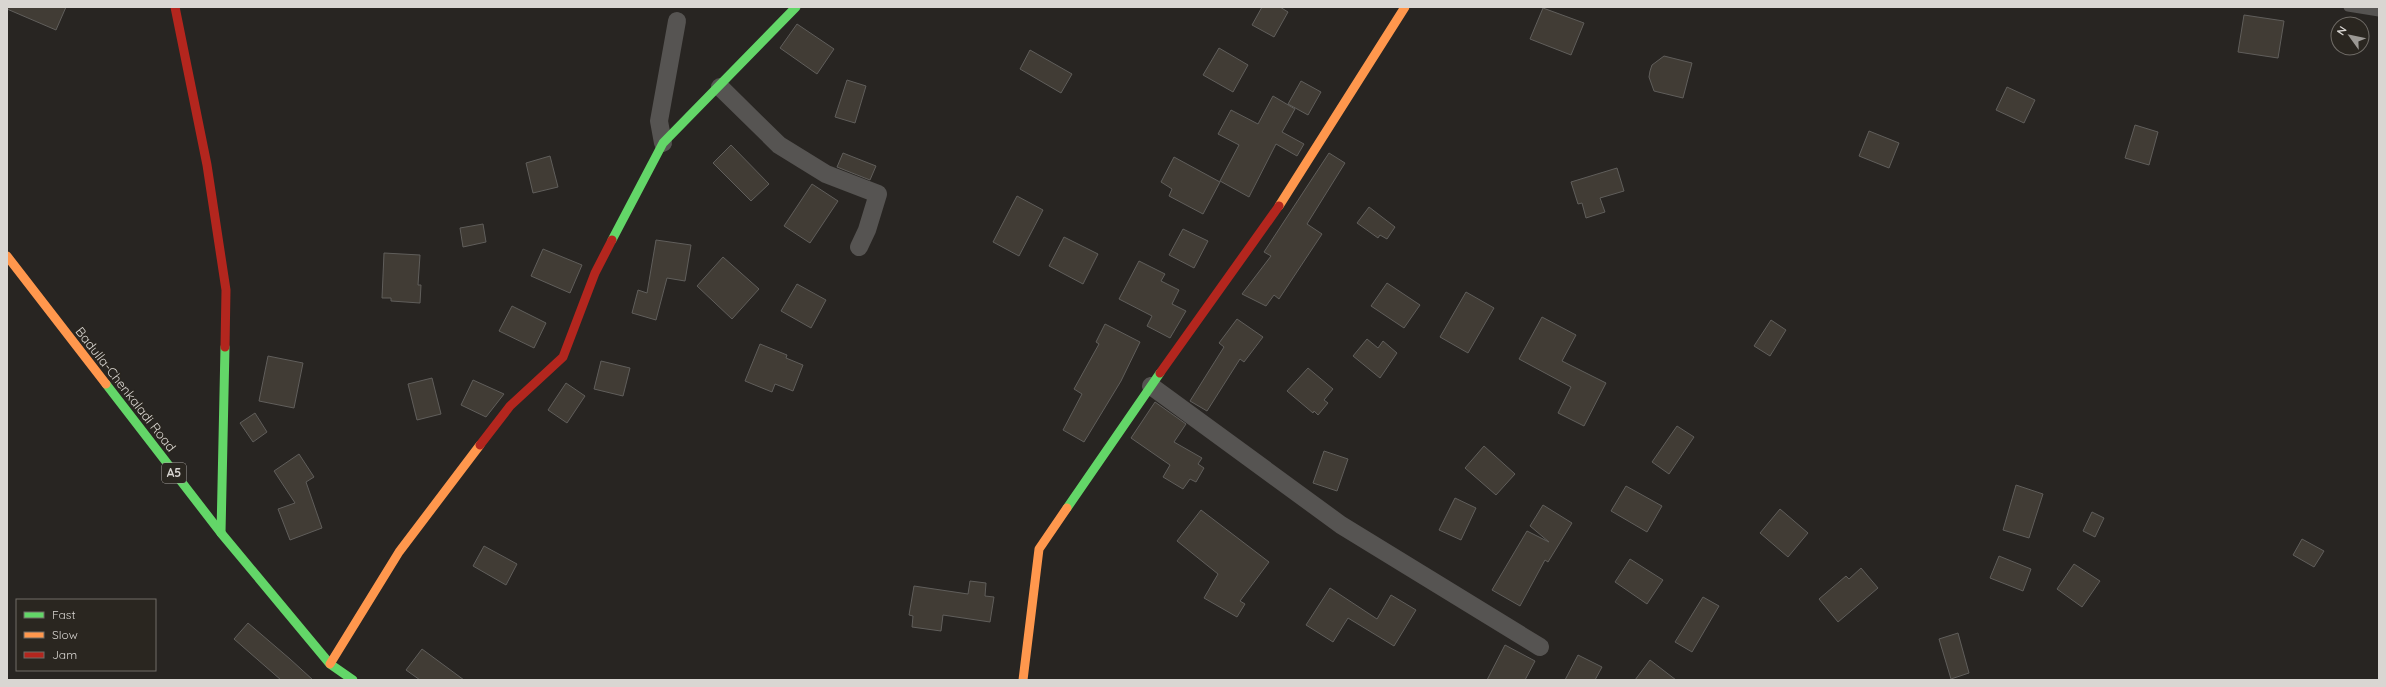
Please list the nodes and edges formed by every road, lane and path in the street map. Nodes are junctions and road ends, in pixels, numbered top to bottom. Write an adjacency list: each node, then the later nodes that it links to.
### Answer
1 (175, 7): 12 (main road)
2 (796, 7): 7 (main road)
3 (1405, 7): 11 (main road)
4 (2348, 7): 5 (lane)
5 (2379, 12)
6 (677, 21): 8 (street)
7 (720, 87): 8 (main road); 9 (street)
8 (663, 143): 14 (main road)
9 (859, 247)
10 (7, 256): 12 (main road, Badulla-Chenkaladi Road / A5)
11 (1151, 386): 13 (street); 16 (main road)
12 (220, 533): 14 (main road, Badulla-Chenkaladi Road / A5)
13 (1540, 648)
14 (330, 664): 15 (main road, Badulla-Chenkaladi Road / A5)
15 (353, 680)
16 (1023, 680)

